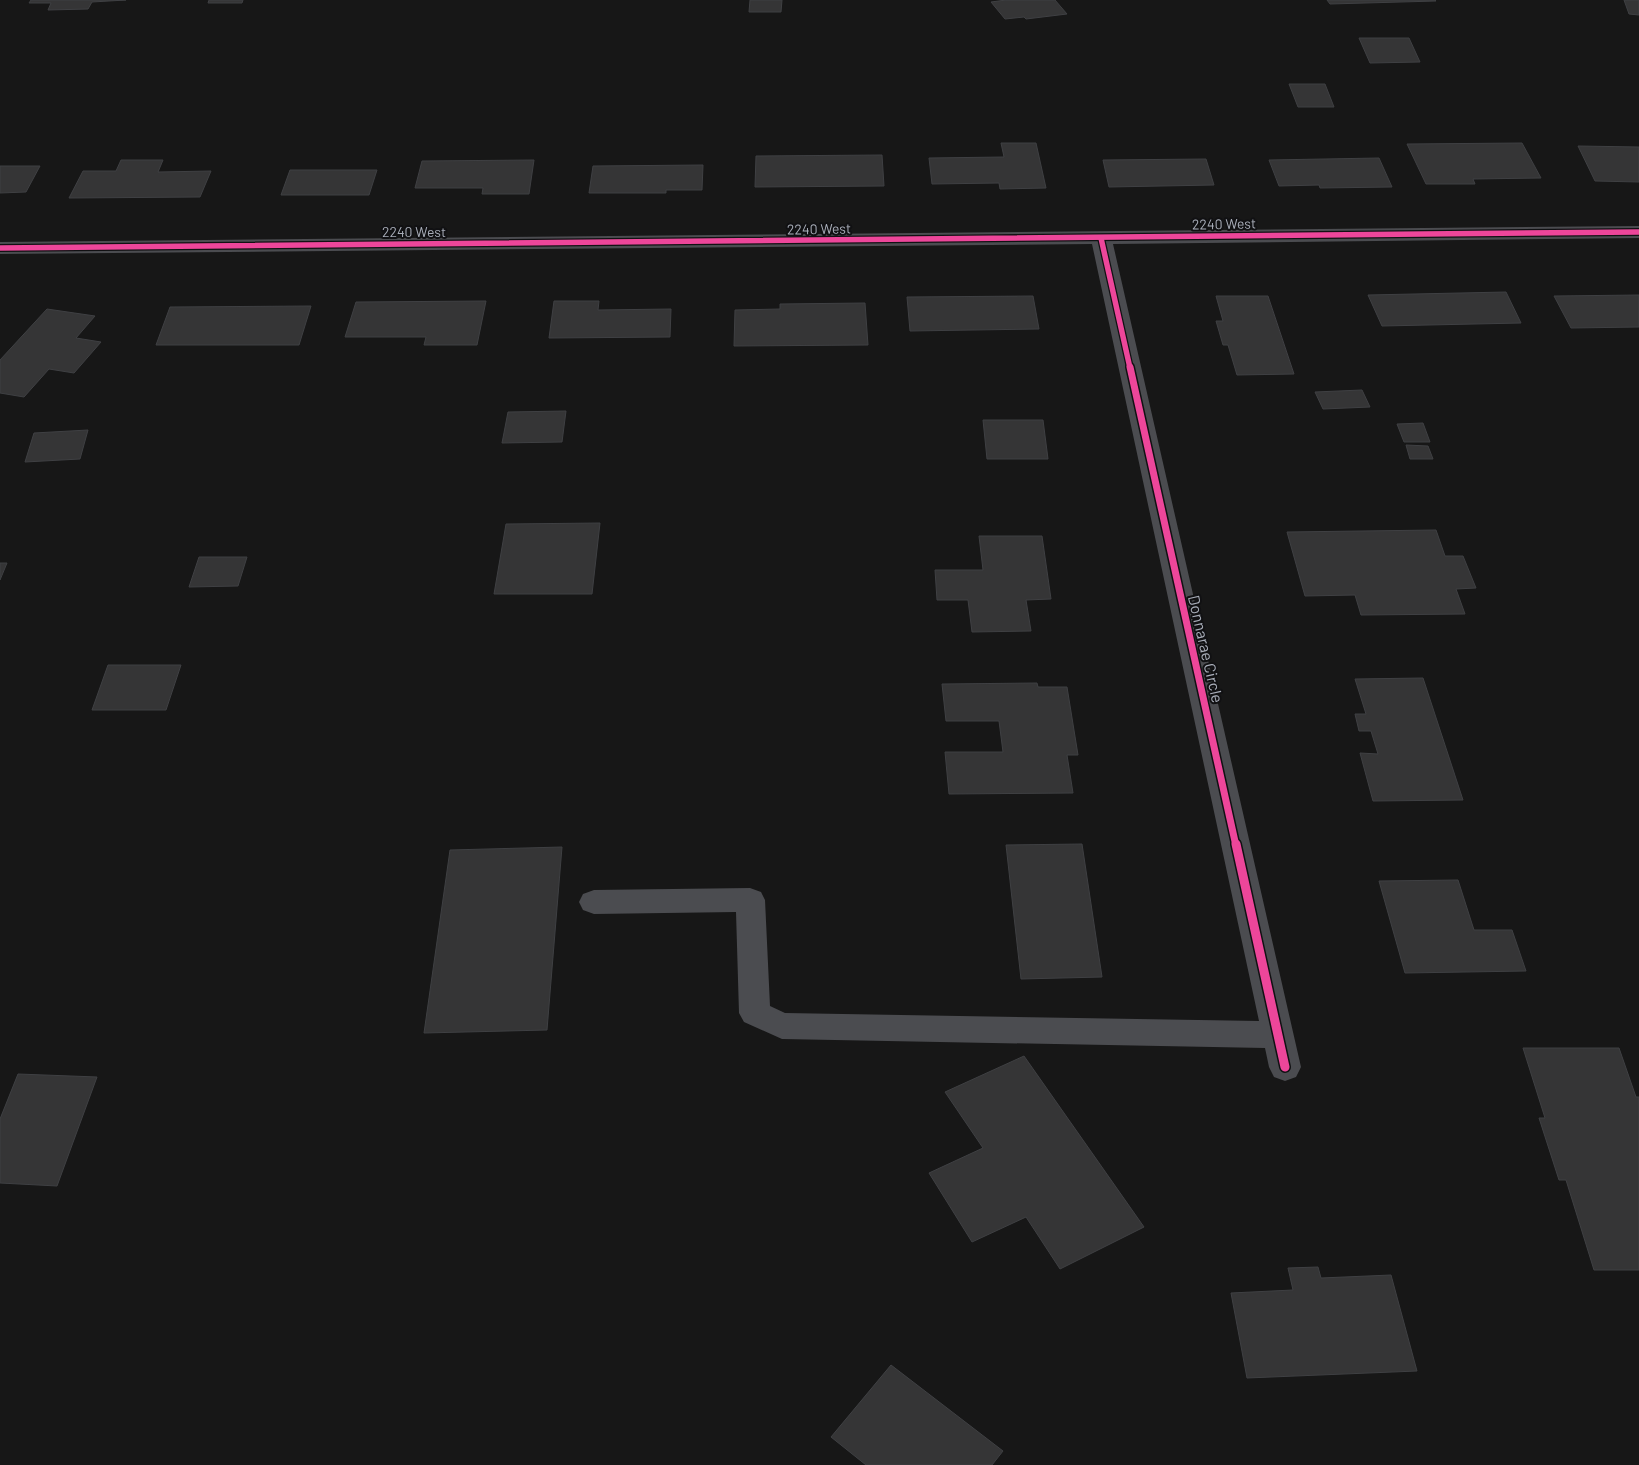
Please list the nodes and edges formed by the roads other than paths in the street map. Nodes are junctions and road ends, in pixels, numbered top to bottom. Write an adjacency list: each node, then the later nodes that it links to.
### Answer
1 (1639, 232): 2 (street, 2240 West)
2 (1101, 238): 3 (street, 2240 West); 5 (street, Donnarae Circle)
3 (0, 248)
4 (594, 902): 5 (street)
5 (1278, 1036): 6 (street, Donnarae Circle)
6 (1285, 1067)

